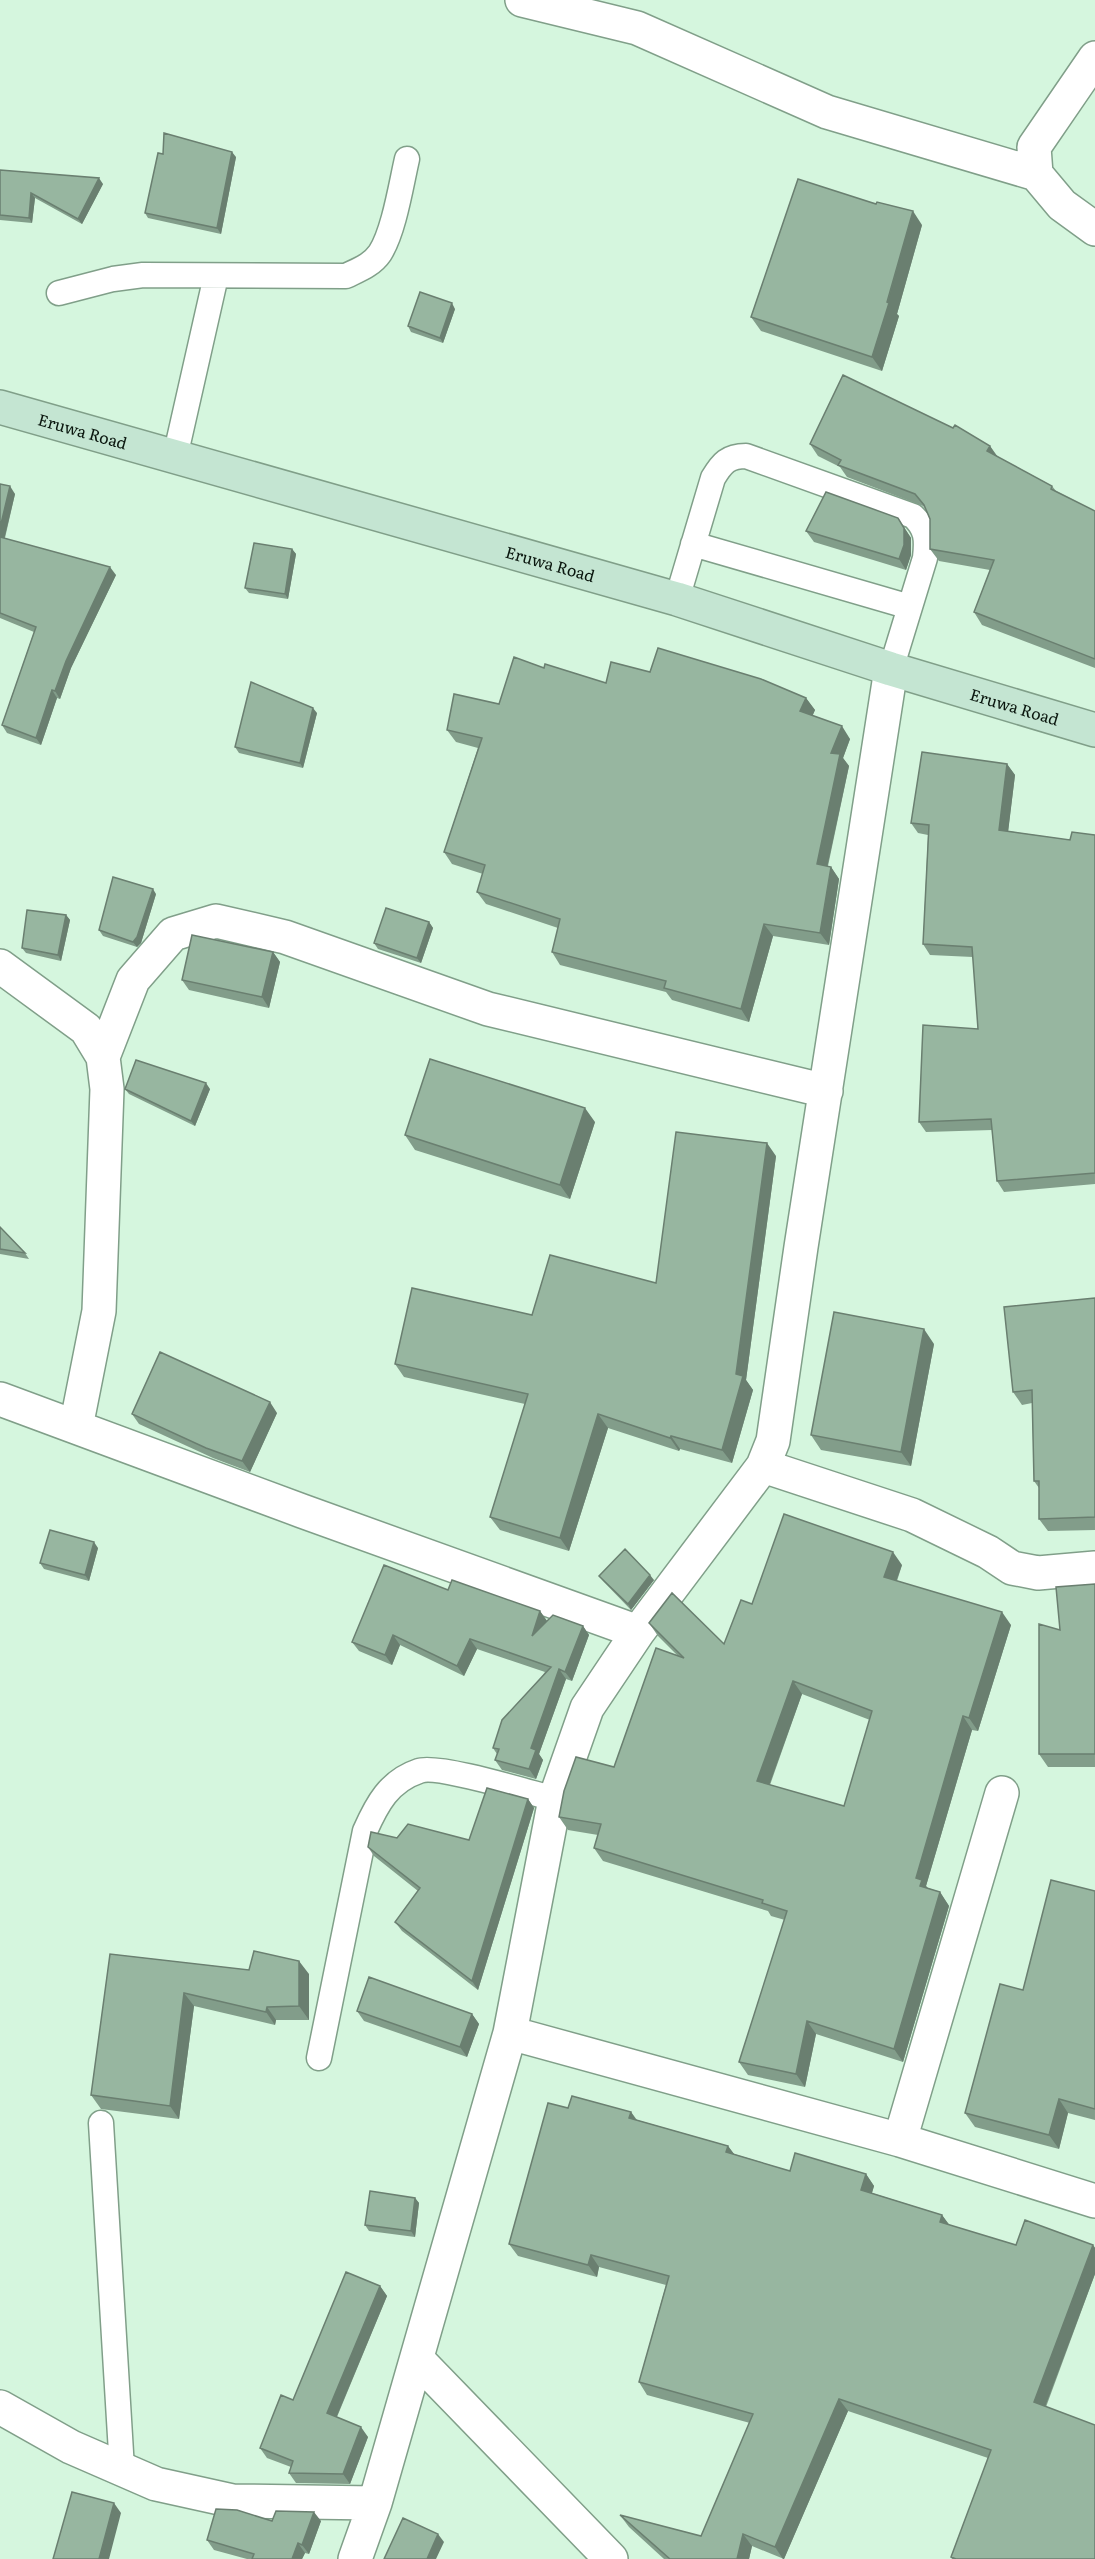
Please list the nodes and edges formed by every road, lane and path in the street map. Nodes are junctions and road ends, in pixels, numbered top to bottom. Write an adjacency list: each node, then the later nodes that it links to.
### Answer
1 (522, 0): 4 (street)
2 (1095, 58): 4 (street)
3 (407, 159): 6 (lane)
4 (1036, 174): 5 (street)
5 (1095, 229)
6 (216, 276): 7 (lane); 9 (lane)
7 (59, 293)
8 (0, 407): 9 (main road, Eruwa Road)
9 (175, 457): 11 (main road, Eruwa Road)
10 (693, 544): 11 (lane); 12 (lane); 12 (lane)
11 (677, 599): 13 (main road, Eruwa Road)
12 (910, 607): 13 (lane)
13 (891, 669): 14 (main road, Eruwa Road); 17 (street)
14 (1095, 730)
15 (0, 966): 16 (street)
16 (103, 1057): 17 (street); 19 (street)
17 (826, 1091): 20 (street)
18 (0, 1399): 19 (street)
19 (76, 1427): 22 (street)
20 (763, 1466): 21 (street); 22 (street)
21 (1095, 1568)
22 (638, 1632): 24 (street)
23 (1002, 1793): 28 (street)
24 (555, 1799): 25 (street); 26 (lane)
25 (510, 2033): 28 (street); 30 (street)
26 (319, 2058)
27 (101, 2123): 32 (lane)
28 (900, 2140): 29 (street)
29 (1095, 2201)
30 (417, 2359): 33 (street); 35 (street)
31 (0, 2407): 32 (street)
32 (122, 2469): 33 (street)
33 (375, 2503): 34 (street)
34 (355, 2559)
35 (611, 2559)

